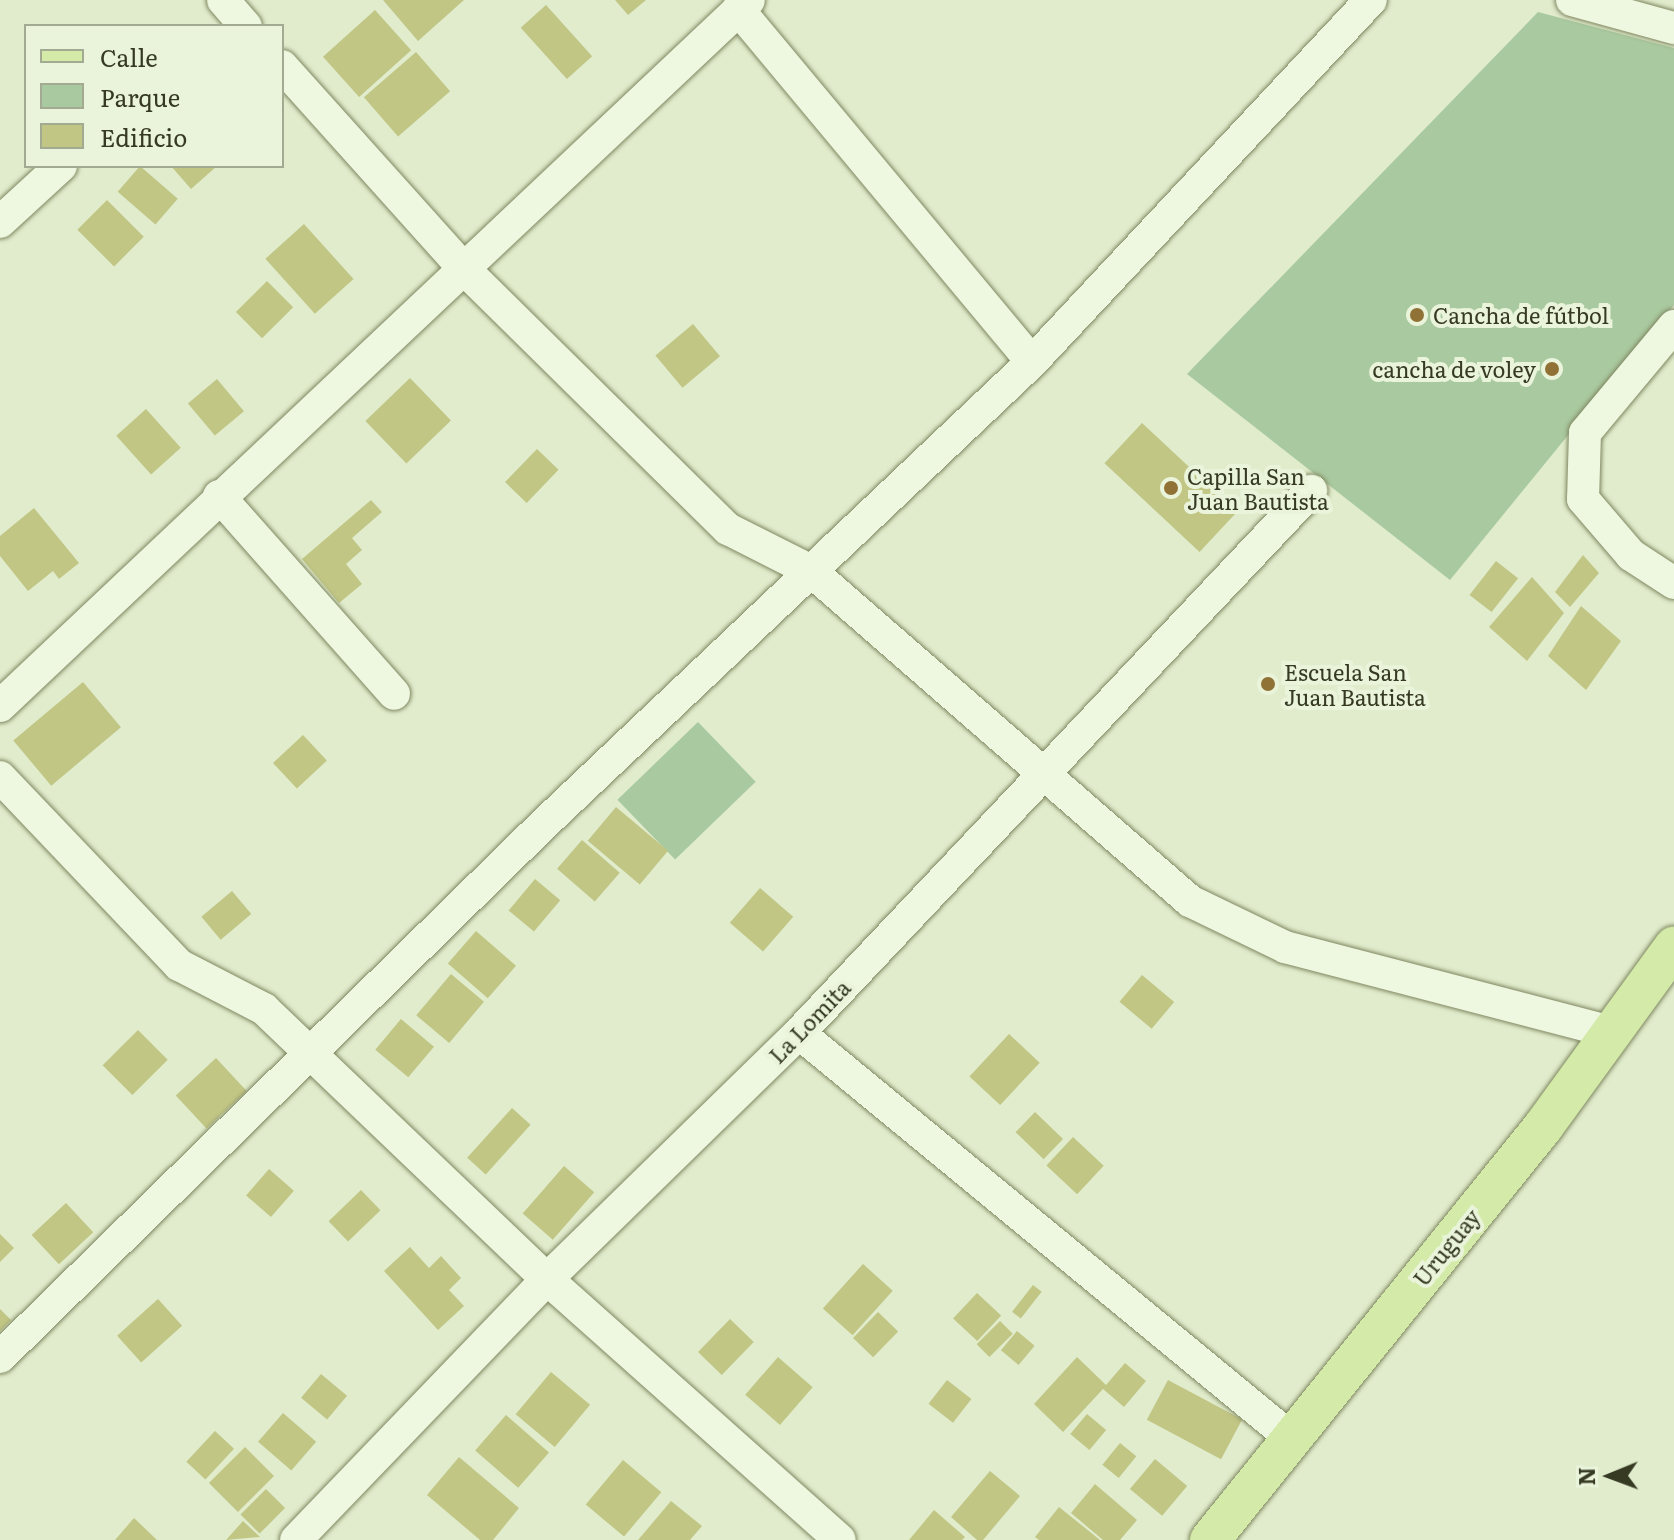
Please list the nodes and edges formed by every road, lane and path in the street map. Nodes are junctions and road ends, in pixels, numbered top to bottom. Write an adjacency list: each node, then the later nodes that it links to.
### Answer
1 (1371, 0): 10 (street)
2 (1572, 0): 4 (street)
3 (744, 5): 8 (street); 10 (street)
4 (1674, 28)
5 (284, 68): 8 (street)
6 (59, 168): 7 (street)
7 (0, 222)
8 (463, 268): 12 (street); 13 (street)
9 (1674, 326): 14 (street)
10 (1032, 362): 13 (street)
11 (1311, 491): 17 (street, La Lomita)
12 (219, 496): 15 (street); 16 (street)
13 (811, 571): 17 (street); 22 (street)
14 (1674, 583)
15 (394, 694)
16 (0, 706)
17 (1046, 775): 20 (street); 21 (street, La Lomita)
18 (0, 777): 22 (street)
19 (1674, 947): 20 (main road, Uruguay)
20 (1612, 1032): 25 (main road, Uruguay)
21 (799, 1033): 23 (street, La Lomita); 25 (street)
22 (308, 1053): 23 (street); 24 (street)
23 (547, 1279): 26 (street, La Lomita); 27 (street)
24 (0, 1357)
25 (1291, 1438): 28 (main road, Uruguay)
26 (300, 1539)
27 (840, 1540)
28 (1210, 1540)

